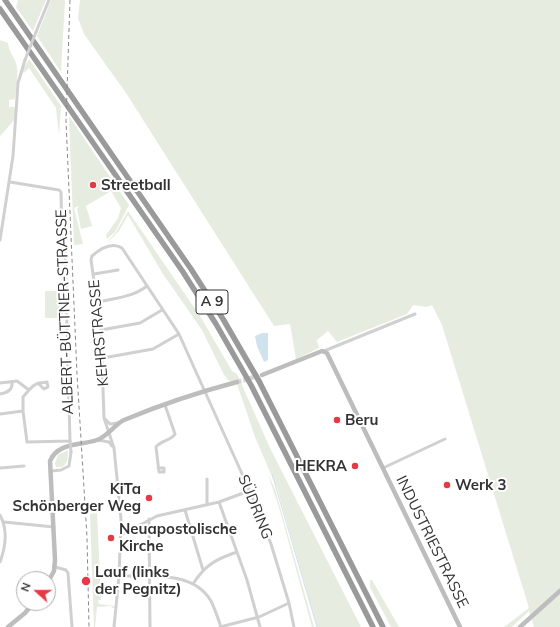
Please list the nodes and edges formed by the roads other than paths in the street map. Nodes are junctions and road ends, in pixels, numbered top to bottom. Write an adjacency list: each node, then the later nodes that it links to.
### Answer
1 (5, 0): 70 (highway, A 9)
2 (49, 0): 4 (street, bridge)
3 (0, 9): 69 (highway, A 9)
4 (10, 182): 5 (street); 33 (street, ALBERT-BÜTTNER-STRASSE)
5 (0, 240)
6 (98, 250): 8 (street, KEHRSTRASSE); 9 (street, SÜDRING)
7 (118, 270): 8 (street)
8 (94, 274): 10 (street, KEHRSTRASSE)
9 (147, 286): 10 (street); 11 (street, SÜDRING)
10 (98, 302): 13 (street, KEHRSTRASSE)
11 (162, 310): 13 (street); 14 (street, SÜDRING)
12 (415, 314): 15 (street)
13 (101, 330): 16 (street, KEHRSTRASSE)
14 (179, 334): 16 (street); 23 (street, SÜDRING)
15 (324, 351): 17 (street); 38 (street, INDUSTRIESTRASSE)
16 (103, 358): 28 (street, KEHRSTRASSE)
17 (262, 375)
18 (12, 382): 21 (street); 22 (street); 24 (street)
19 (237, 382): 23 (street)
20 (38, 383): 22 (street)
21 (0, 384)
22 (29, 390): 26 (street)
23 (204, 391): 25 (street); 41 (street, SÜDRING)
24 (0, 394)
25 (165, 405): 29 (street); 37 (street)
26 (24, 411): 27 (street); 33 (street)
27 (0, 414)
28 (104, 418): 29 (street); 30 (street, KEHRSTRASSE)
29 (120, 423): 30 (street)
30 (107, 434): 31 (street); 34 (street, KEHRSTRASSE)
31 (98, 440): 34 (street); 39 (street)
32 (445, 440): 38 (street, INDUSTRIESTRASSE)
33 (70, 441): 39 (street, ALBERT-BÜTTNER-STRASSE, bridge)
34 (114, 448): 49 (street, KEHRSTRASSE)
35 (24, 466): 36 (street)
36 (0, 468)
37 (158, 468)
38 (382, 468): 71 (street, INDUSTRIESTRASSE)
39 (51, 471): 48 (street)
40 (206, 479): 43 (street)
41 (249, 491): 42 (street); 59 (street, SÜDRING)
42 (219, 502): 43 (street); 50 (street)
43 (207, 504): 44 (street)
44 (185, 510): 46 (street); 53 (street)
45 (0, 515): 47 (street)
46 (149, 519): 49 (street); 56 (street)
47 (4, 522): 48 (street); 51 (street)
48 (54, 527): 52 (street)
49 (121, 535): 55 (street, KEHRSTRASSE)
50 (236, 552): 53 (street); 61 (street)
51 (0, 562)
52 (55, 567): 54 (street); 63 (street)
53 (203, 570): 57 (street)
54 (53, 571)
55 (119, 576): 56 (street); 64 (street, KEHRSTRASSE)
56 (150, 577): 57 (street); 65 (street)
57 (193, 584): 66 (street)
58 (560, 591): 72 (street)
59 (289, 603): 61 (street); 68 (street, SÜDRING)
60 (25, 611): 62 (street)
61 (258, 617): 66 (street); 67 (street)
62 (8, 627)
63 (72, 627)
64 (114, 627)
65 (150, 627)
66 (221, 627)
67 (260, 627)
68 (294, 627)
69 (373, 627)
70 (383, 627)
71 (460, 627)
72 (520, 627)

